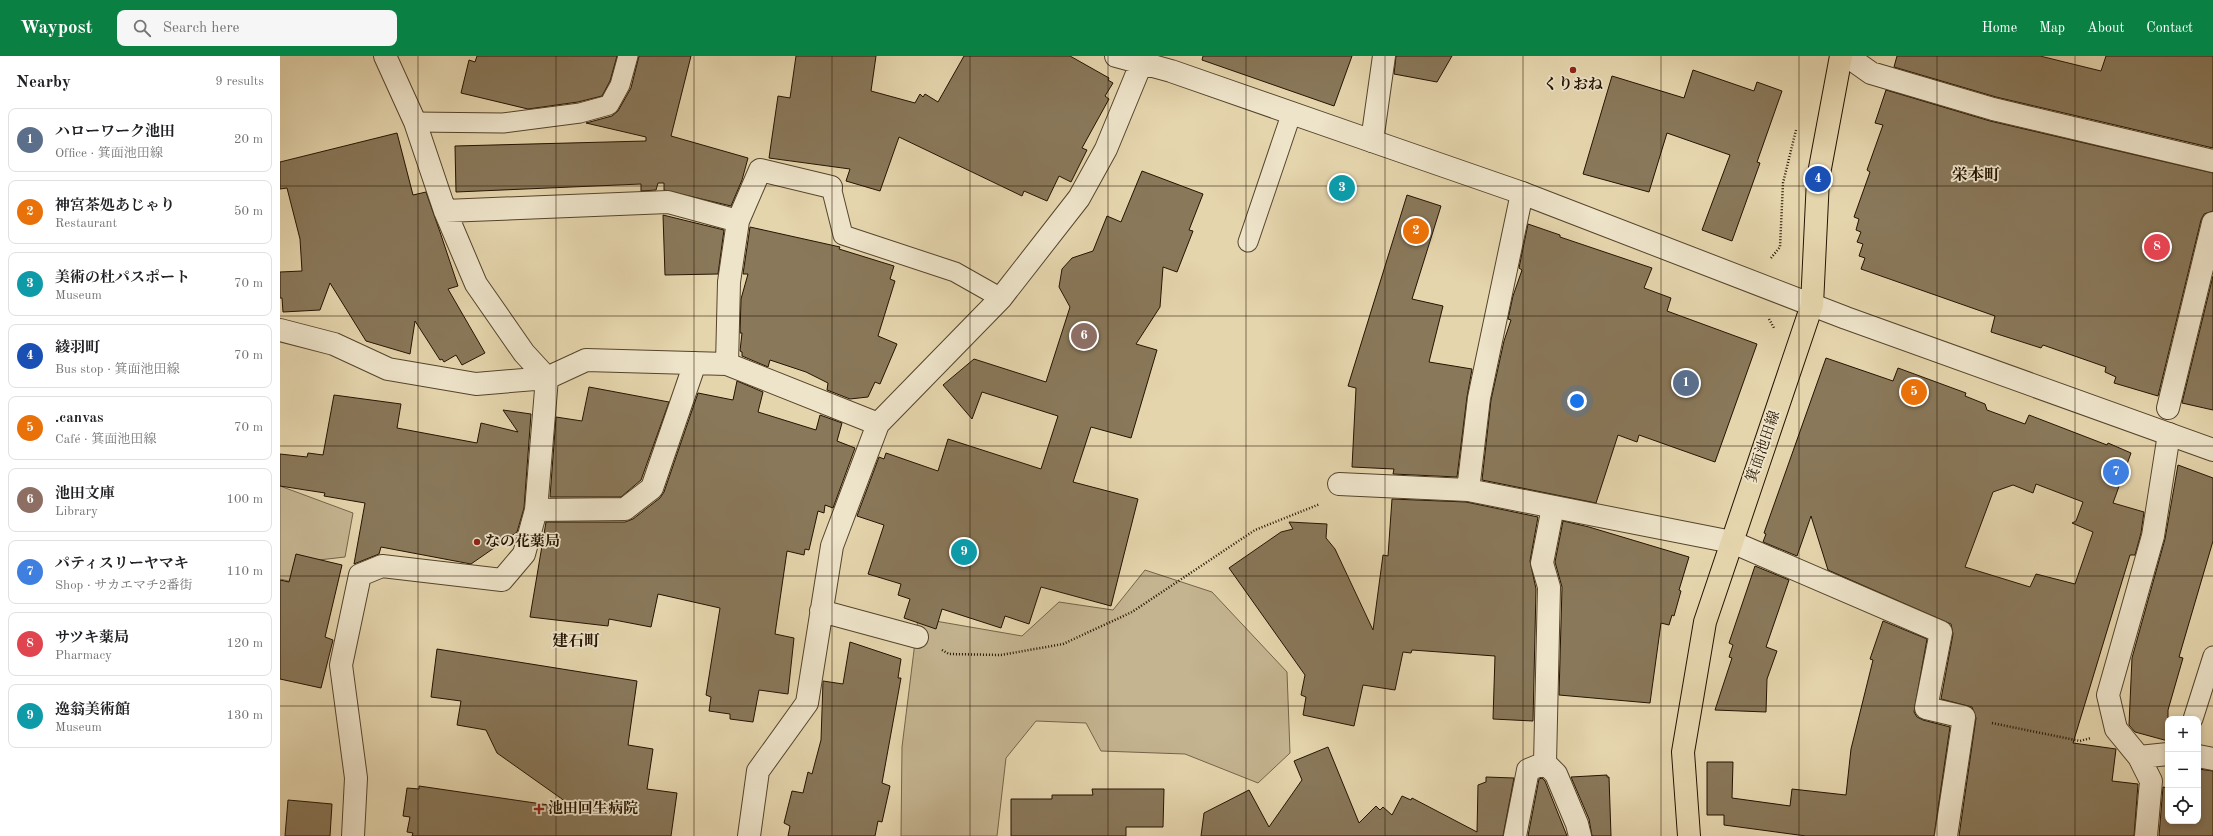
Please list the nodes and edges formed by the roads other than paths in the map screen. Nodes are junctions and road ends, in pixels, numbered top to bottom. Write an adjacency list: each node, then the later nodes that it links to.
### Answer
1 (385, 56): 10 (street)
2 (628, 56): 10 (lane)
3 (1116, 56): 8 (street)
4 (1384, 56): 11 (street)
5 (1841, 56): 21 (main road, 箕面池田線)
6 (1847, 56): 12 (street)
7 (1175, 63): 8 (street); 9 (street)
8 (1141, 64): 20 (street)
9 (1292, 112): 11 (street); 18 (lane)
10 (415, 122): 15 (street)
11 (1372, 140): 14 (street)
12 (2213, 161)
13 (831, 187): 16 (street); 20 (lane)
14 (1522, 193): 21 (street); 31 (street)
15 (445, 211): 16 (street); 25 (street)
16 (738, 221): 24 (street)
17 (2213, 223): 19 (street)
18 (1248, 242)
19 (2210, 246): 26 (street)
20 (1001, 298): 27 (street)
21 (1812, 305): 28 (street); 34 (main road, 箕面池田線)
22 (280, 330): 25 (street)
23 (695, 363): 24 (street); 25 (street); 33 (street)
24 (727, 364): 27 (street)
25 (547, 378): 33 (street)
26 (2168, 408)
27 (878, 424): 35 (street)
28 (2169, 434): 29 (street); 40 (street)
29 (2213, 450)
30 (1339, 484): 31 (street)
31 (1468, 490): 32 (street)
32 (1554, 507): 34 (street); 43 (street)
33 (536, 510): 44 (street)
34 (1732, 542): 48 (main road, 箕面池田線); 49 (street)
35 (821, 611): 36 (street); 45 (street)
36 (917, 637)
37 (2213, 656): 38 (lane)
38 (2194, 716)
39 (2165, 754): 40 (street)
40 (2139, 757): 50 (street)
41 (2201, 757): 42 (street)
42 (2213, 759)
43 (1545, 763): 46 (street); 47 (street)
44 (352, 836)
45 (749, 836)
46 (1515, 836)
47 (1580, 836)
48 (1690, 836)
49 (1946, 836)
50 (2146, 836)

